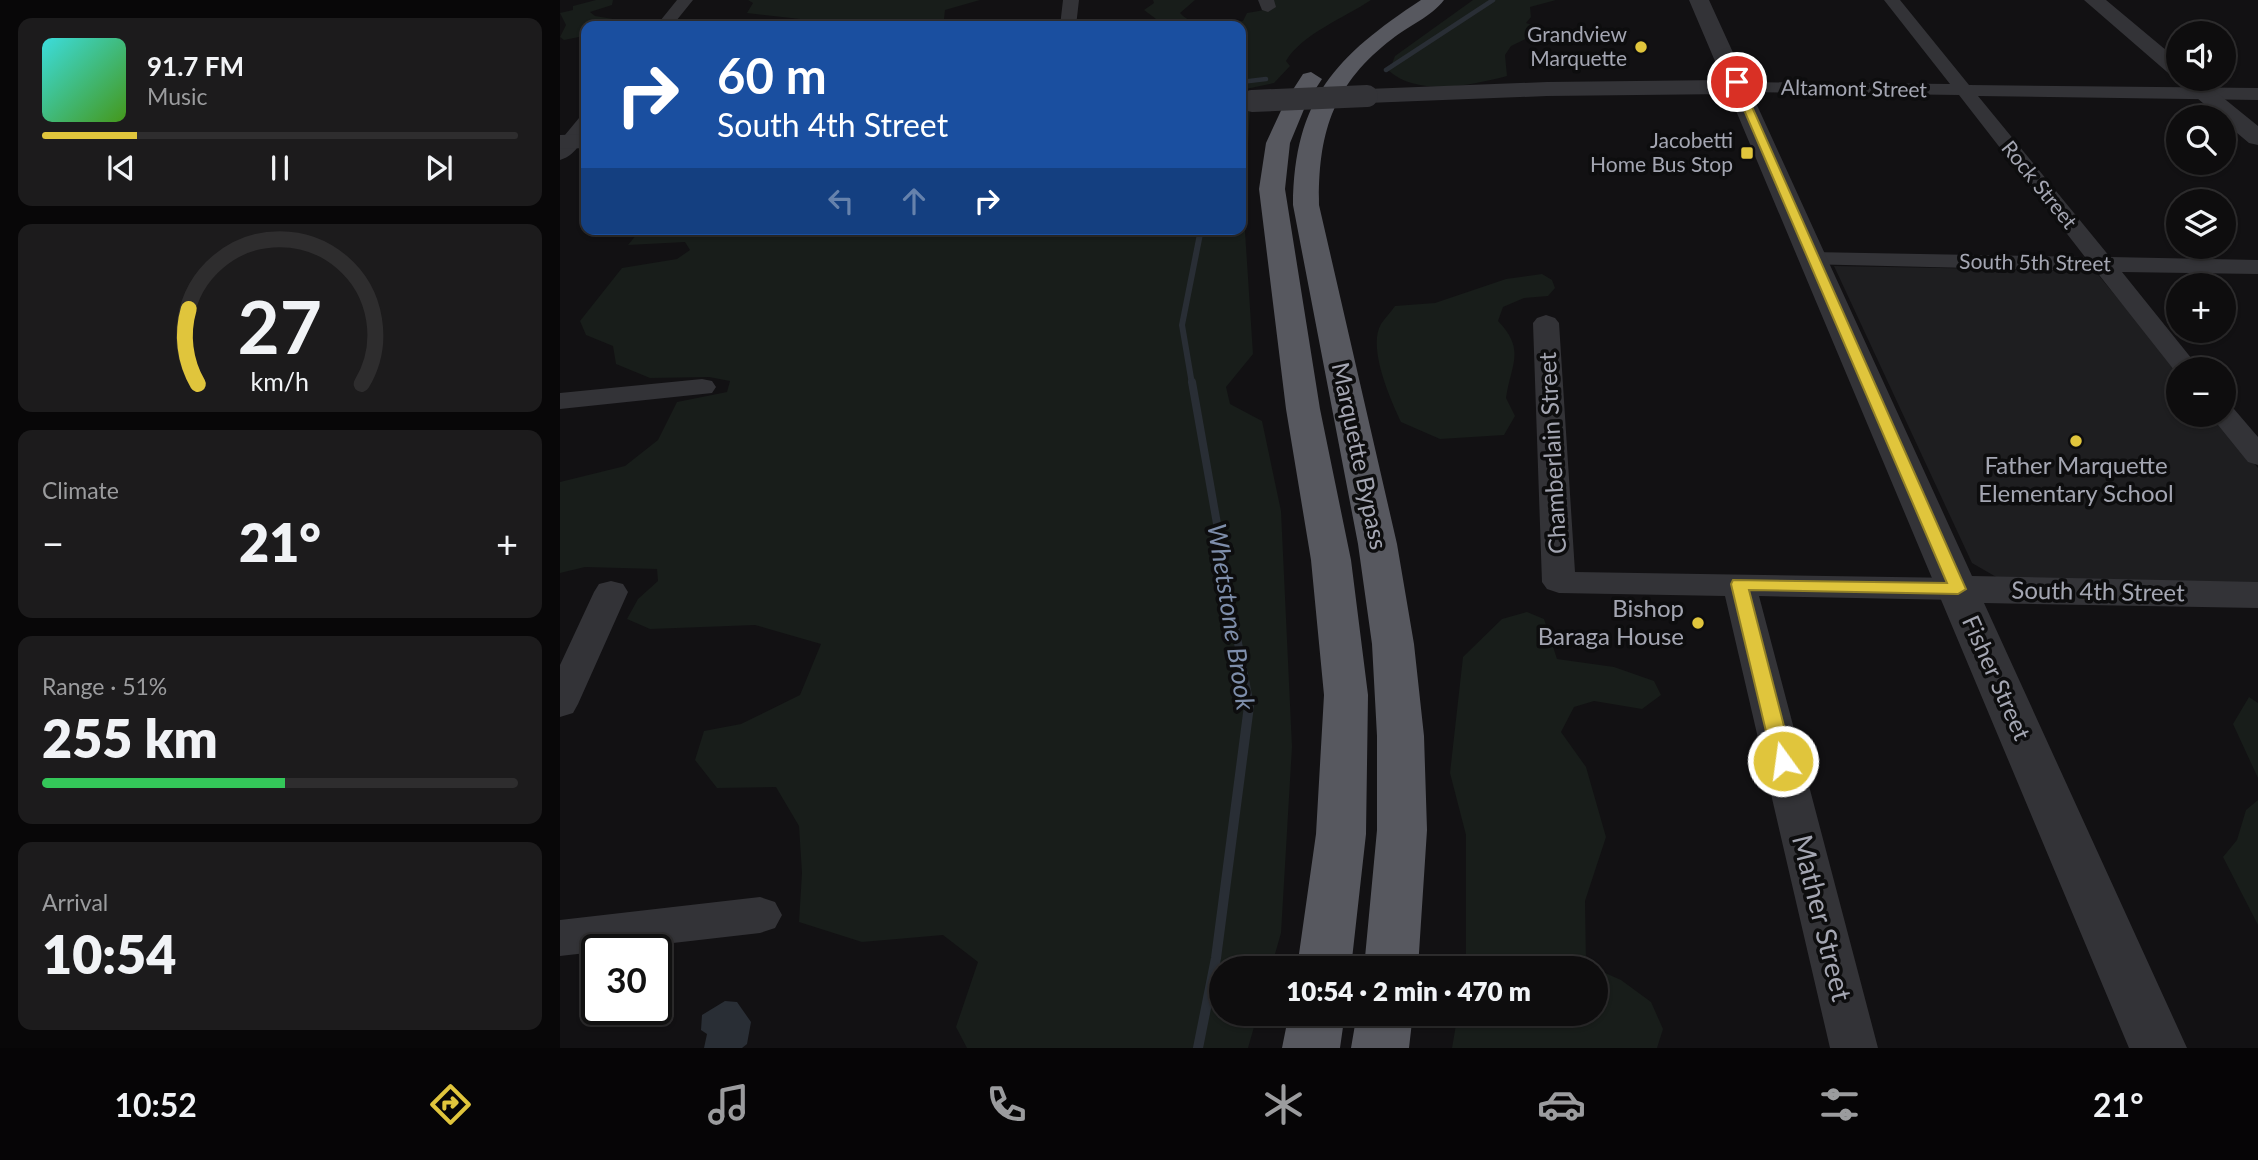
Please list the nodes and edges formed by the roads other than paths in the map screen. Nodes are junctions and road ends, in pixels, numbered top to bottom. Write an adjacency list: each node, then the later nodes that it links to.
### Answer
1 (685, 0): 8 (street)
2 (1071, 0): 9 (street)
3 (1403, 0): 38 (highway, Marquette Bypass)
4 (1434, 0): 39 (highway, Marquette Bypass)
5 (1699, 0): 12 (street, Fisher Street)
6 (1892, 0): 13 (street, Rock Street)
7 (2094, 0): 10 (street)
8 (668, 21)
9 (1069, 21)
10 (2166, 61)
11 (2166, 87): 13 (street, Altamont Street)
12 (1739, 88): 13 (street, Altamont Street); 17 (street, Altamont Street, bridge); 21 (street, Fisher Street)
13 (1963, 91): 22 (street, Rock Street)
14 (2202, 91): 19 (street)
15 (2235, 91): 16 (street, Altamont Street)
16 (2258, 94)
17 (1246, 102)
18 (581, 129): 20 (street)
19 (2258, 138)
20 (569, 145)
21 (1811, 259): 22 (street, South 5th Street); 32 (street, Fisher Street)
22 (2102, 264): 23 (street, South 5th Street); 25 (street, Rock Street)
23 (2258, 267)
24 (1546, 323): 30 (street, Chamberlain Street)
25 (2178, 357)
26 (702, 387): 27 (street)
27 (560, 401)
28 (2234, 427): 29 (street)
29 (2258, 456)
30 (1559, 582): 31 (street, South 4th Street)
31 (1739, 584): 32 (street, South 4th Street); 44 (street, Mather Street)
32 (1958, 589): 34 (street, South 4th Street); 45 (street, Fisher Street)
33 (611, 592): 35 (street)
34 (2258, 596)
35 (560, 704)
36 (760, 915): 37 (street)
37 (560, 938)
38 (1326, 956)
39 (1393, 956)
40 (1315, 1026): 42 (highway)
41 (1383, 1026): 43 (highway)
42 (1311, 1048)
43 (1380, 1048)
44 (1854, 1048)
45 (2158, 1048)

